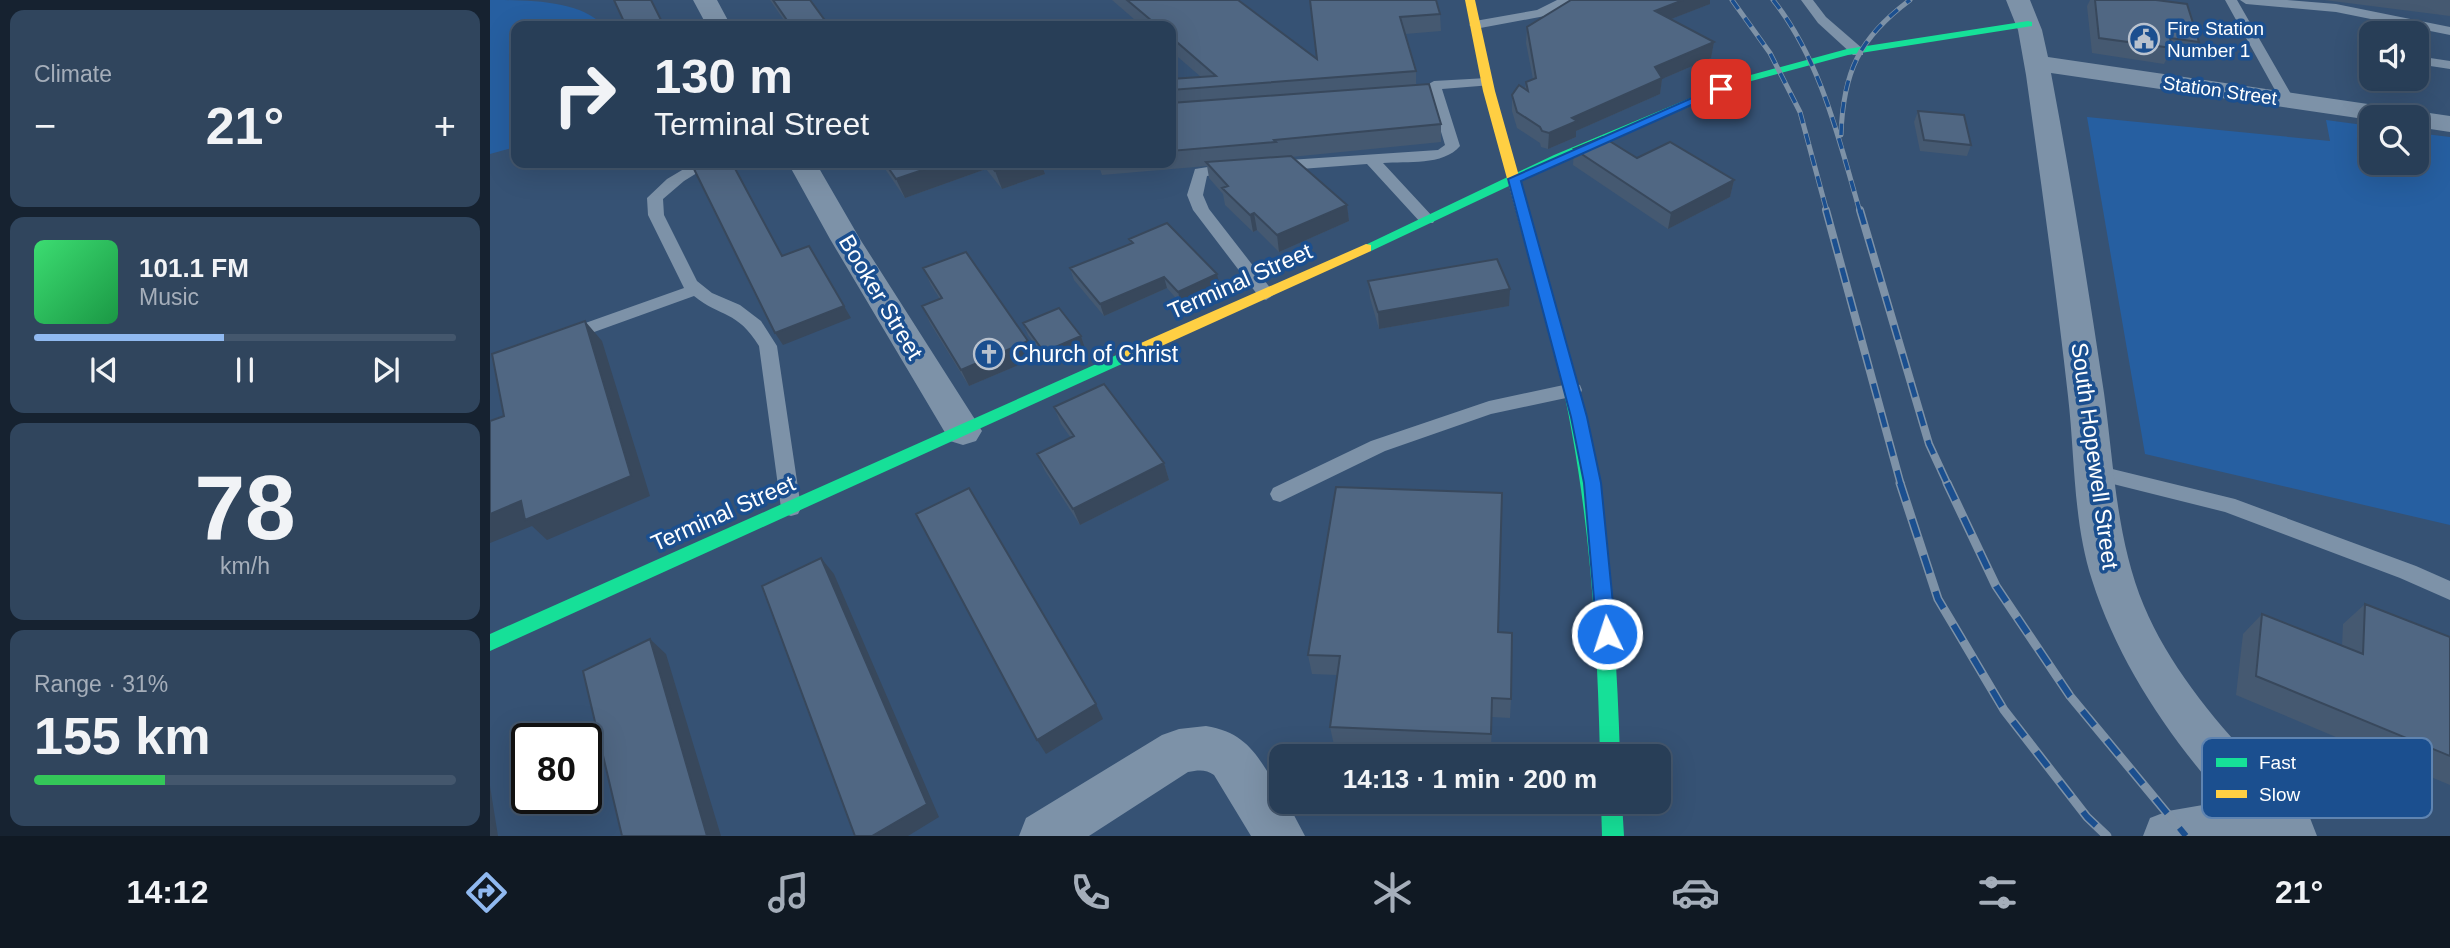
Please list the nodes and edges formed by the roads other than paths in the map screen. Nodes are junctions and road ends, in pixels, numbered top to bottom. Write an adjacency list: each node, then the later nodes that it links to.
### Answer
1 (705, 0): 9 (street)
2 (1470, 0): 10 (main road)
3 (1566, 0): 10 (lane)
4 (1807, 0): 12 (lane)
5 (2231, 0): 17 (lane)
6 (2246, 0): 7 (lane)
7 (2268, 1): 11 (lane)
8 (2023, 12): 12 (main road, Terminal Street); 14 (street, South Hopewell Street)
9 (716, 21)
10 (1475, 25): 16 (main road)
11 (2450, 30)
12 (1858, 52): 24 (main road, Terminal Street)
13 (2429, 62): 15 (lane)
14 (2036, 63): 17 (street, Station Street); 31 (street, South Hopewell Street)
15 (2450, 65)
16 (1487, 82): 21 (lane); 24 (main road)
17 (2288, 101): 18 (street, Station Street)
18 (2359, 111)
19 (2429, 121): 20 (street)
20 (2450, 124)
21 (1371, 159): 25 (lane); 27 (lane)
22 (696, 168): 26 (lane)
23 (806, 168): 30 (street, Booker Street)
24 (1514, 179): 25 (main road, Terminal Street); 29 (main road)
25 (1427, 220): 27 (main road, Terminal Street)
26 (696, 289): 28 (lane); 33 (lane)
27 (1266, 294): 30 (main road, Terminal Street)
28 (553, 340)
29 (1573, 390): 32 (lane); 37 (main road)
30 (963, 430): 33 (main road, Terminal Street)
31 (2096, 473): 34 (lane); 36 (street, South Hopewell Street)
32 (1280, 494)
33 (791, 508): 35 (main road, Terminal Street)
34 (2450, 591)
35 (490, 643)
36 (2205, 738)
37 (1609, 744)
38 (1612, 814): 42 (main road)
39 (2283, 827): 43 (street, South Hopewell Street)
40 (1044, 836): 41 (street)
41 (1280, 836)
42 (1613, 836)
43 (2168, 836)

